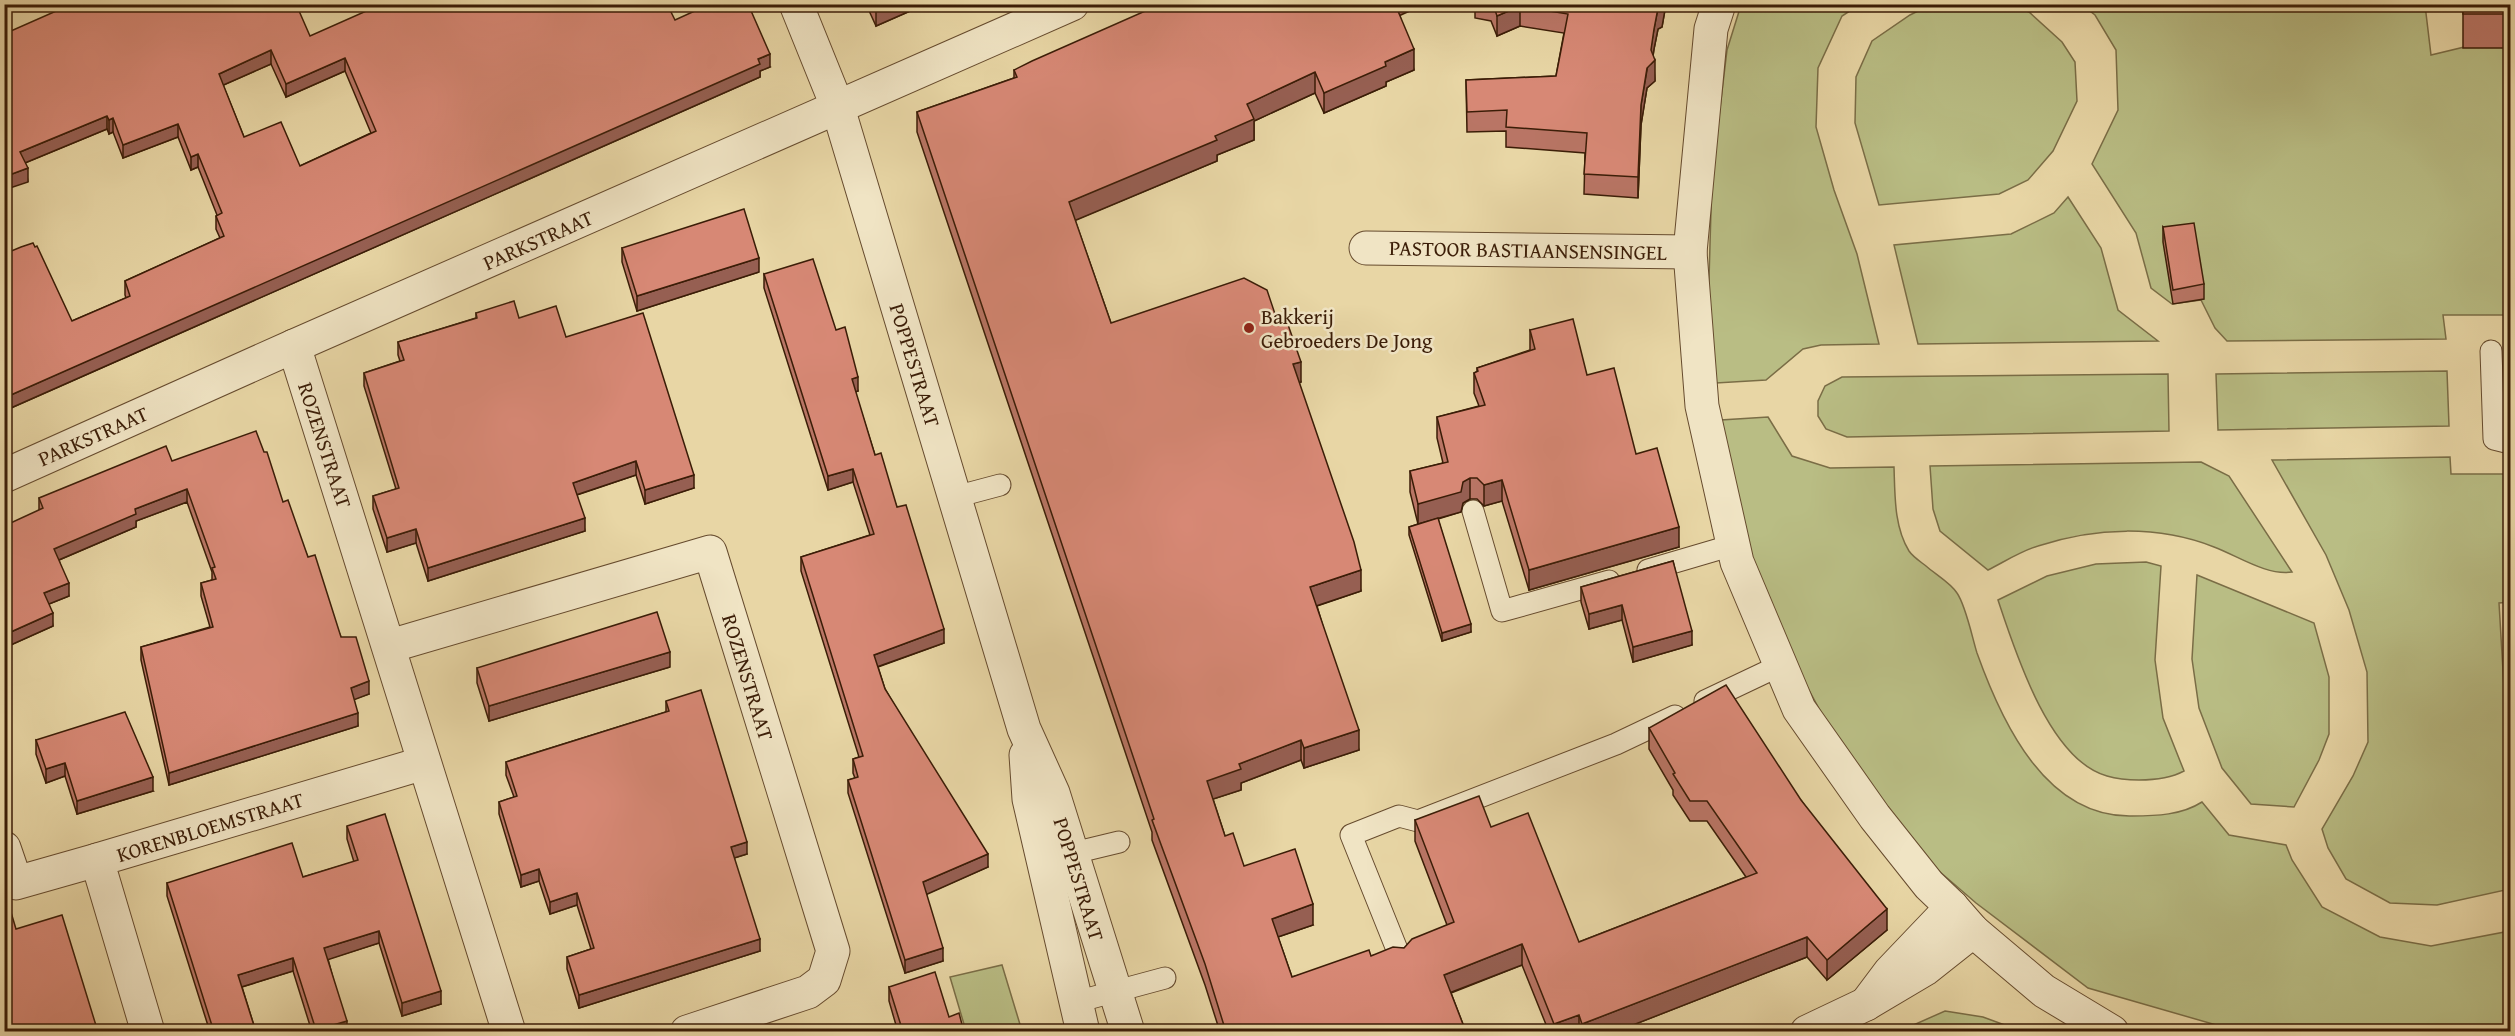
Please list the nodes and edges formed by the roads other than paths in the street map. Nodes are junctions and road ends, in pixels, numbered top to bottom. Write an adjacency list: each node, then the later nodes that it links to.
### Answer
1 (796, 4): 4 (street, POPPESTRAAT)
2 (1072, 4): 4 (street, PARKSTRAAT)
3 (1719, 4): 6 (street, PASTOOR BASTIAANSENSINGEL)
4 (838, 108): 7 (street, PARKSTRAAT); 12 (street, POPPESTRAAT)
5 (1366, 249): 6 (street, PASTOOR BASTIAANSENSINGEL)
6 (1690, 252): 14 (street, PASTOOR BASTIAANSENSINGEL)
7 (294, 346): 10 (street, PARKSTRAAT); 15 (street, ROZENSTRAAT)
8 (2491, 351): 9 (lane)
9 (2502, 441)
10 (4, 476)
11 (1000, 485): 12 (lane)
12 (955, 497): 20 (street, POPPESTRAAT)
13 (1473, 511): 14 (lane)
14 (1733, 545): 16 (street, PASTOOR BASTIAANSENSINGEL)
15 (390, 646): 17 (street, ROZENSTRAAT); 29 (street, ROZENSTRAAT)
16 (1780, 665): 22 (street, PASTOOR BASTIAANSENSINGEL); 23 (lane)
17 (424, 763): 21 (street, KORENBLOEMSTRAAT); 28 (street, ROZENSTRAAT)
18 (1119, 842): 20 (lane)
19 (4, 848): 21 (street)
20 (1057, 857): 25 (street, POPPESTRAAT); 26 (street, POPPESTRAAT)
21 (97, 860): 27 (street, KORENBLOEMSTRAAT)
22 (1962, 919): 31 (street); 32 (street, PASTOOR BASTIAANSENSINGEL)
23 (1400, 957)
24 (1165, 978): 25 (lane)
25 (1115, 992): 26 (lane); 30 (street, POPPESTRAAT)
26 (1079, 1017)
27 (148, 1032)
28 (509, 1032)
29 (687, 1032)
30 (1128, 1032)
31 (1807, 1032)
32 (2112, 1032)

